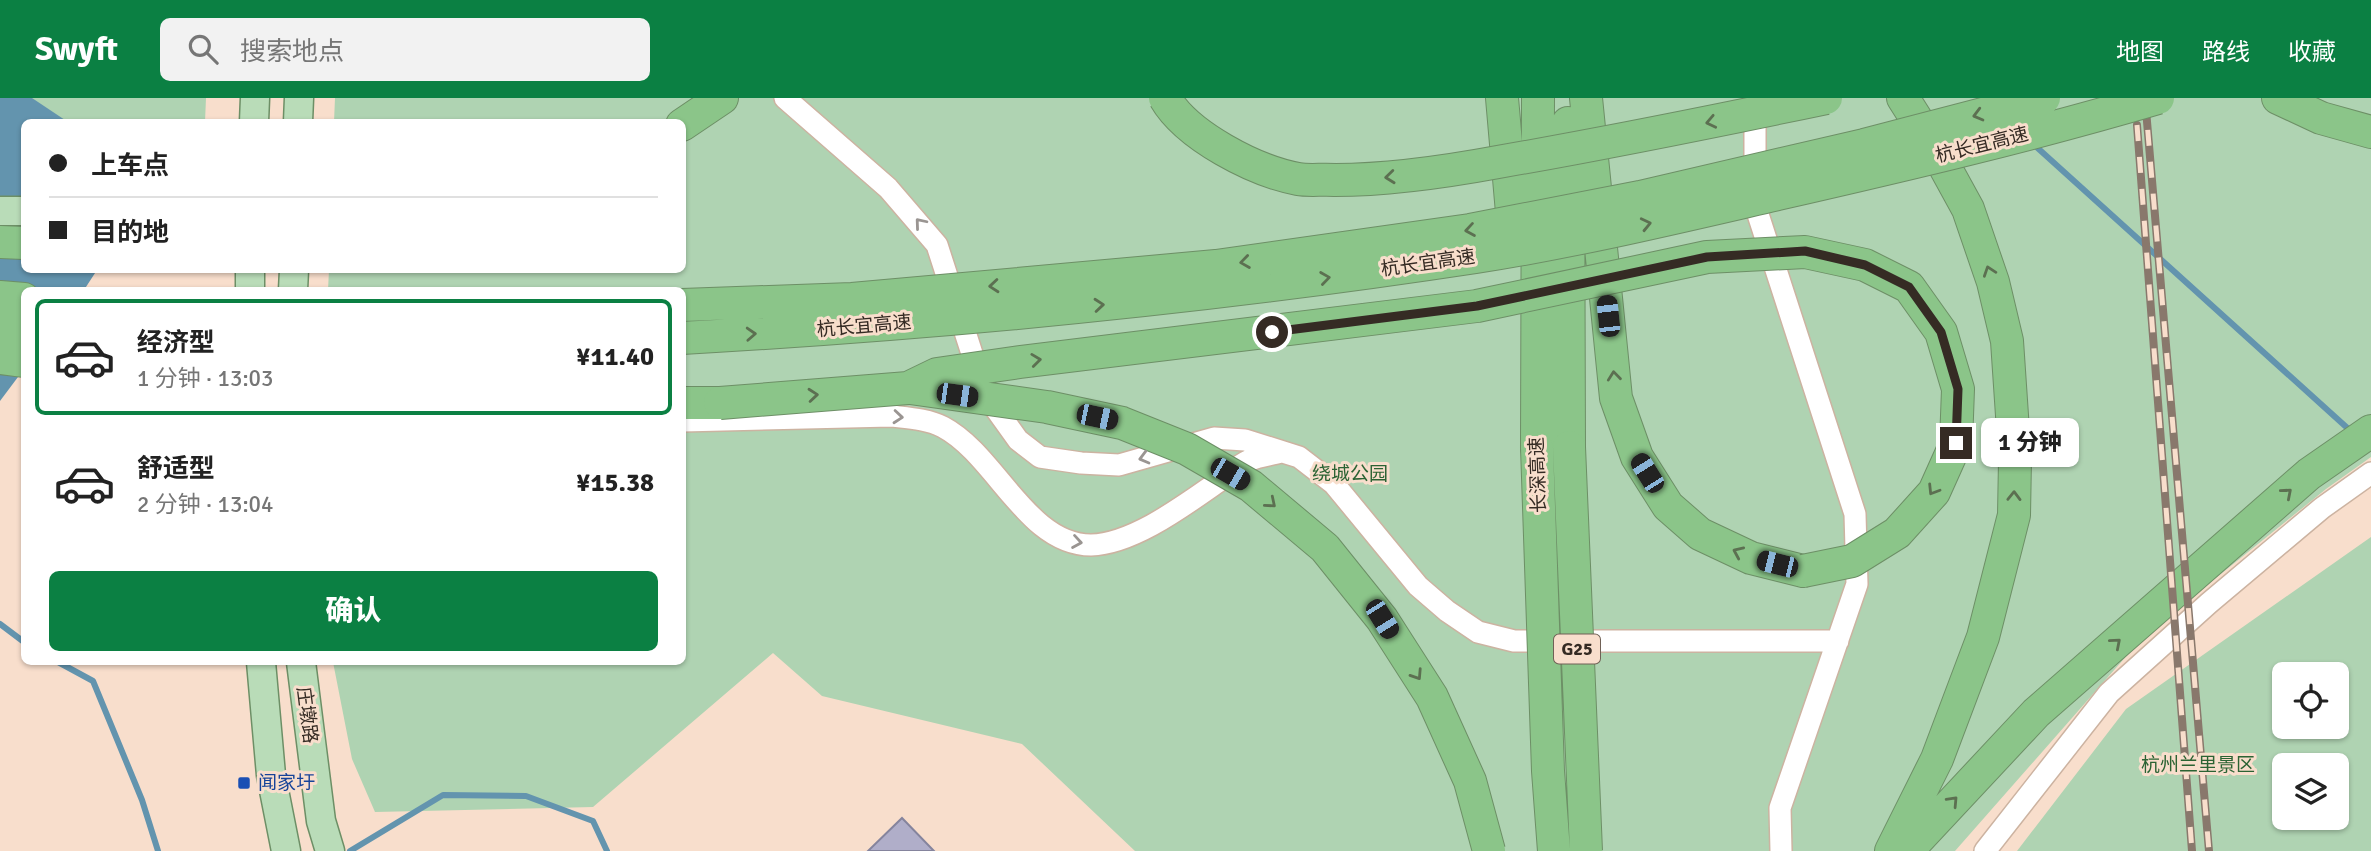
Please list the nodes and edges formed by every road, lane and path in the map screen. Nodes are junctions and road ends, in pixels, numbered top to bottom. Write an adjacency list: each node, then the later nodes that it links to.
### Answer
1 (255, 98): 16 (main road)
2 (299, 98): 17 (main road)
3 (722, 98): 18 (highway)
4 (785, 98): 39 (street, one-way to 4)
5 (1165, 98): 11 (highway, one-way to 5, bridge)
6 (1502, 98): 38 (highway)
7 (1538, 98): 38 (highway, 长深高速 / G25)
8 (1568, 98): 48 (highway, 长深高速 / G25, bridge)
9 (1586, 98): 34 (highway, one-way to 9, bridge)
10 (1755, 98): 41 (street)
11 (1825, 98)
12 (1903, 98): 50 (highway, one-way to 12)
13 (2045, 98): 26 (highway, 杭长宜高速, one-way to 26, bridge)
14 (2158, 98): 29 (highway, 杭长宜高速, one-way to 14, bridge)
15 (2278, 98): 19 (highway)
16 (254, 119)
17 (298, 119)
18 (686, 122)
19 (2371, 132)
20 (0, 211): 21 (main road)
21 (21, 211)
22 (0, 242): 23 (highway)
23 (21, 243)
24 (0, 297): 25 (highway)
25 (21, 299)
26 (686, 305)
27 (0, 328): 28 (highway)
28 (21, 330)
29 (686, 338)
30 (0, 358): 31 (highway)
31 (21, 361)
32 (0, 370): 33 (main road)
33 (21, 372)
34 (908, 387): 35 (highway, one-way to 34, bridge); 46 (highway, one-way to 46, bridge)
35 (686, 403)
36 (686, 421): 39 (street, one-way to 39)
37 (2371, 431): 51 (highway, one-way to 37)
38 (1537, 433): 47 (highway, 长深高速 / G25, bridge)
39 (1281, 452): 41 (street)
40 (2371, 473): 52 (street)
41 (1838, 641): 49 (street)
42 (261, 665): 44 (main road, 庄墩路)
43 (301, 665): 45 (main road, 庄墩路)
44 (284, 846)
45 (330, 851)
46 (1489, 851)
47 (1554, 851)
48 (1586, 851)
49 (1781, 851)
50 (1891, 851)
51 (1907, 851)
52 (1985, 851)

